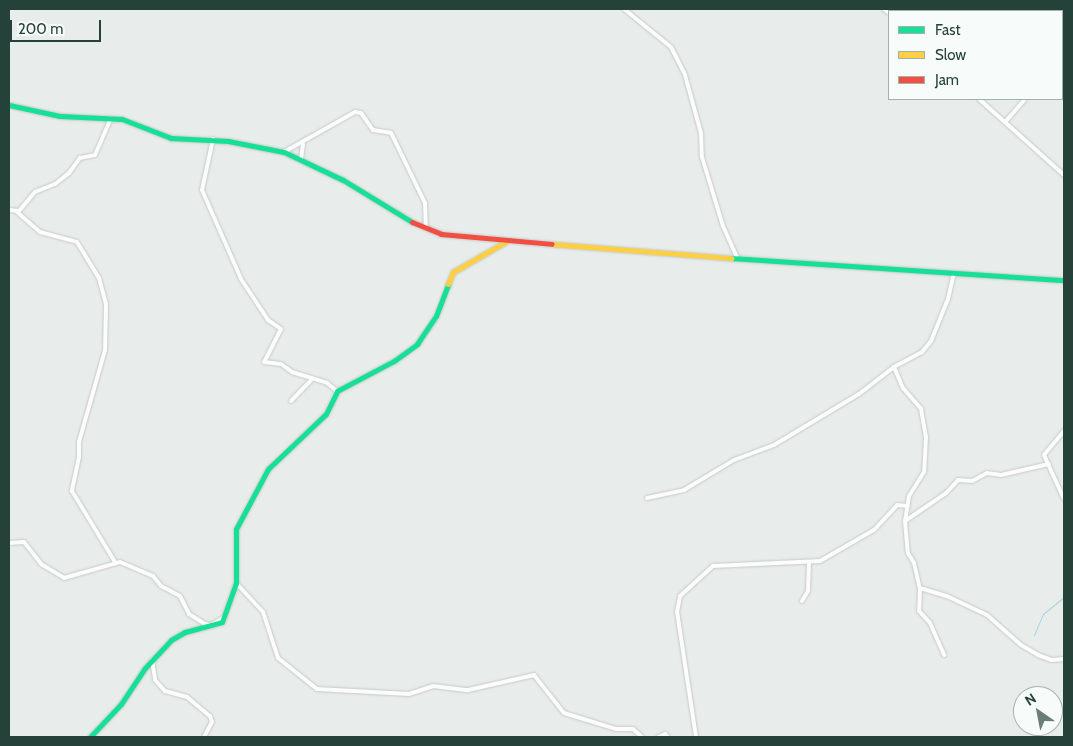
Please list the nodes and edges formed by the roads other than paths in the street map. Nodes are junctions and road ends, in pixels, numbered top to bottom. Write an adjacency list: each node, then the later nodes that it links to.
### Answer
1 (624, 9): 16 (street)
2 (980, 100): 6 (street)
3 (1024, 100): 6 (street)
4 (9, 105): 5 (street)
5 (111, 118): 7 (street); 13 (street)
6 (1006, 121): 11 (street)
7 (213, 139): 9 (street); 20 (street)
8 (303, 144): 9 (street); 10 (street); 14 (street)
9 (284, 152): 10 (street)
10 (301, 159): 14 (street)
11 (1064, 175)
12 (9, 210): 13 (street)
13 (17, 212): 30 (street)
14 (426, 228): 15 (street)
15 (508, 240): 16 (street); 21 (street)
16 (738, 258): 17 (street)
17 (954, 273): 18 (street); 19 (street)
18 (1064, 280)
19 (894, 367): 25 (street); 27 (street)
20 (311, 380): 21 (street); 22 (street)
21 (337, 391): 32 (street)
22 (291, 401)
23 (1064, 431): 24 (street)
24 (1049, 464): 26 (street); 28 (street)
25 (647, 498)
26 (1064, 499)
27 (908, 506): 28 (street); 31 (street)
28 (905, 521): 33 (street)
29 (9, 543): 30 (street)
30 (115, 562): 35 (street)
31 (809, 563): 34 (street); 44 (street)
32 (236, 583): 35 (street); 41 (street)
33 (920, 588): 36 (street); 38 (street)
34 (802, 601)
35 (223, 618): 37 (street)
36 (944, 654)
37 (152, 660): 39 (street); 40 (street)
38 (1064, 660)
39 (90, 737)
40 (204, 737)
41 (642, 737)
42 (658, 737): 43 (street)
43 (668, 737)
44 (696, 737)

